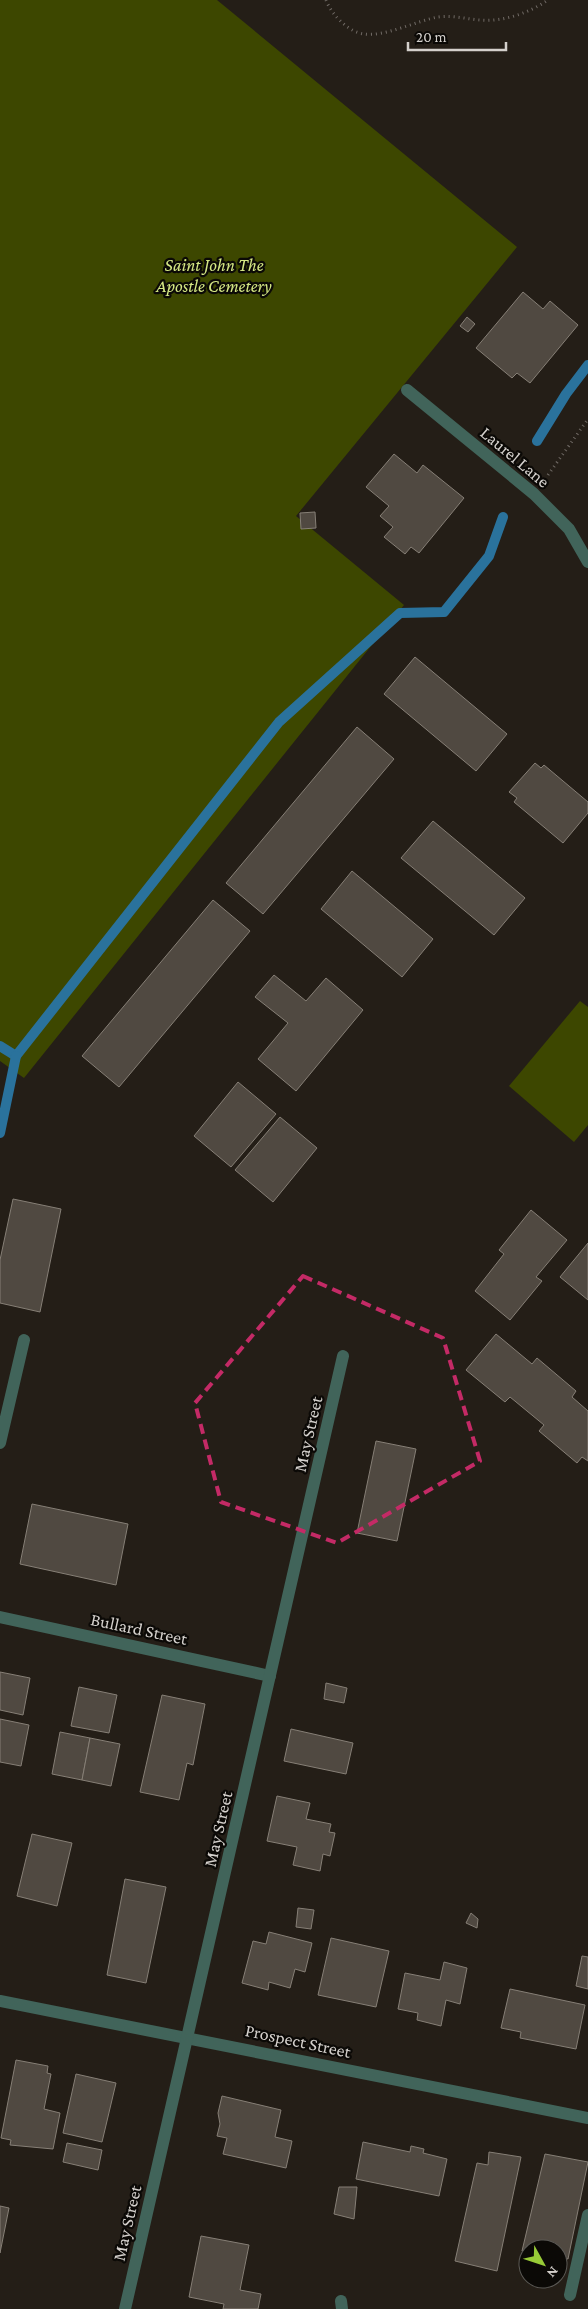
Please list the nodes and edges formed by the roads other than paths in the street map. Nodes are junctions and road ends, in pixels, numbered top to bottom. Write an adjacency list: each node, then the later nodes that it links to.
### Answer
1 (407, 390): 2 (street, Laurel Lane)
2 (588, 562)
3 (24, 1340): 5 (street)
4 (343, 1356): 7 (street, May Street)
5 (0, 1443)
6 (0, 1617): 7 (street, Bullard Street)
7 (270, 1676): 9 (street, May Street)
8 (0, 2001): 9 (street, Prospect Street)
9 (188, 2037): 10 (street, Prospect Street); 13 (street, May Street)
10 (588, 2118)
11 (588, 2215): 12 (street)
12 (570, 2295)
13 (125, 2309)

